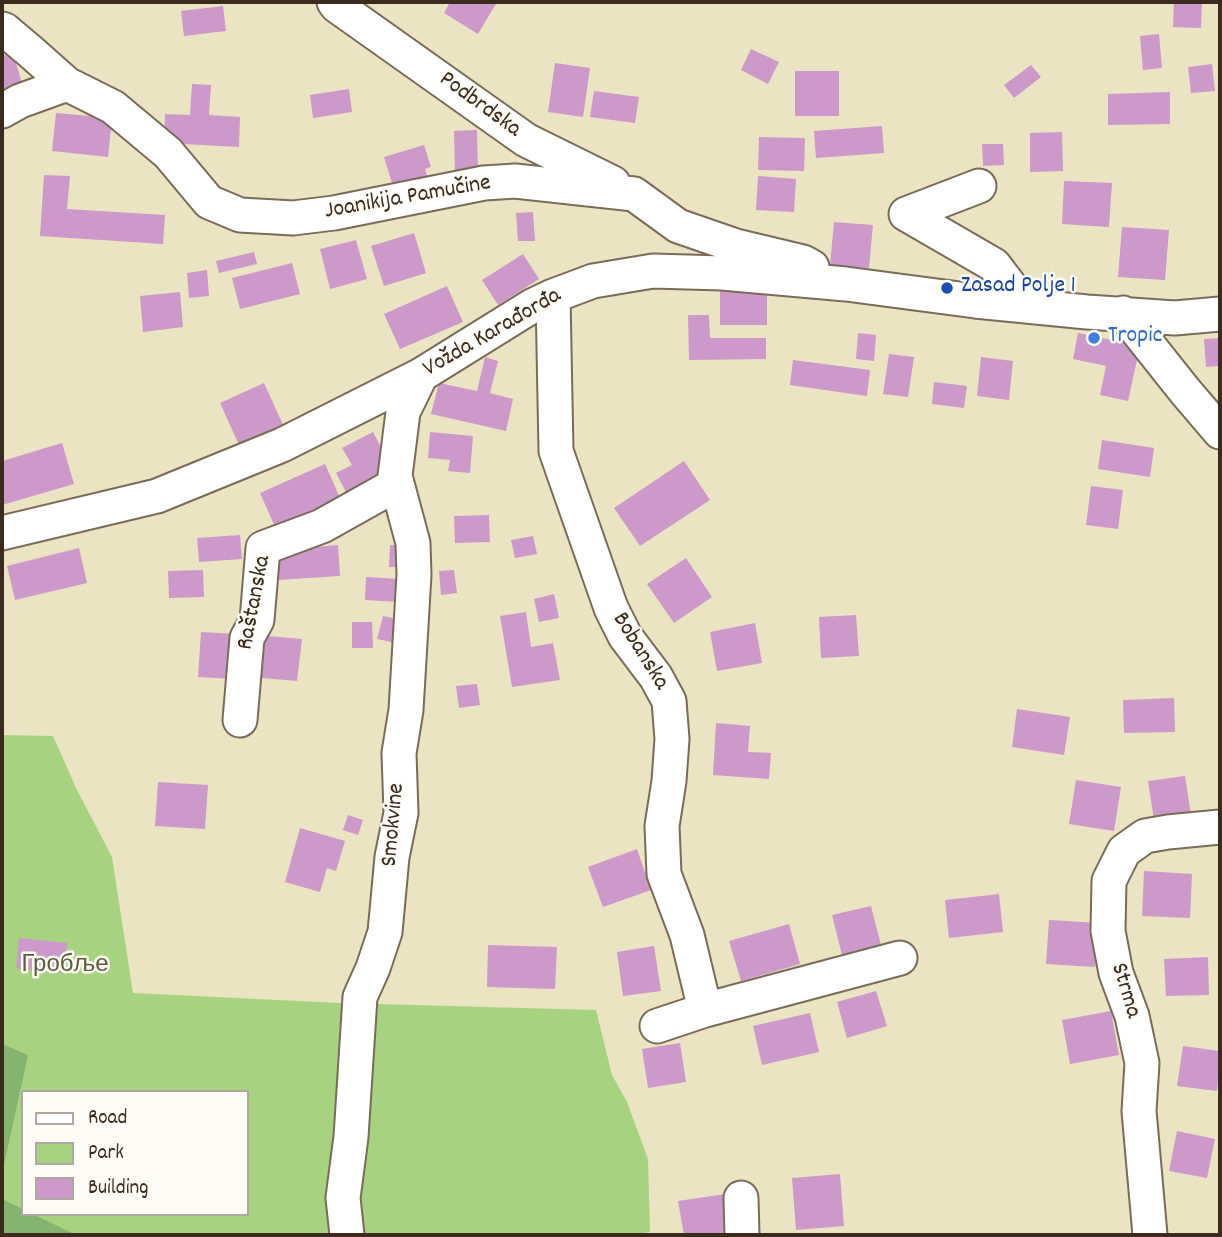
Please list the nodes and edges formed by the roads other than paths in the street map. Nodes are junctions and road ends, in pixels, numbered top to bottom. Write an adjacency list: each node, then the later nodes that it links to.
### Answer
1 (334, 2): 6 (street, Podbrdska)
2 (2, 29): 3 (street)
3 (68, 84): 4 (street); 6 (street, Joanikija Pamučine)
4 (2, 111)
5 (979, 186): 9 (street)
6 (634, 194): 7 (street, Joanikija Pamučine)
7 (846, 284): 8 (street, Vožda Karađorđa); 9 (street, Vožda Karađorđa)
8 (553, 296): 12 (street, Vožda Karađorđa); 19 (street, Bobanska)
9 (1026, 306): 10 (street, Vožda Karađorđa)
10 (1124, 313): 11 (street, Vožda Karađorđa); 13 (street)
11 (1220, 314)
12 (421, 375): 14 (street, Smokvine); 15 (street, Vožda Karađorđa)
13 (1220, 432)
14 (397, 484): 16 (street, Raštanska); 22 (street, Smokvine)
15 (2, 533)
16 (240, 720)
17 (1220, 827): 24 (street, Strma)
18 (900, 958): 19 (street)
19 (705, 1010): 20 (street)
20 (657, 1026)
21 (741, 1198): 23 (street)
22 (347, 1235)
23 (742, 1235)
24 (1150, 1235)

